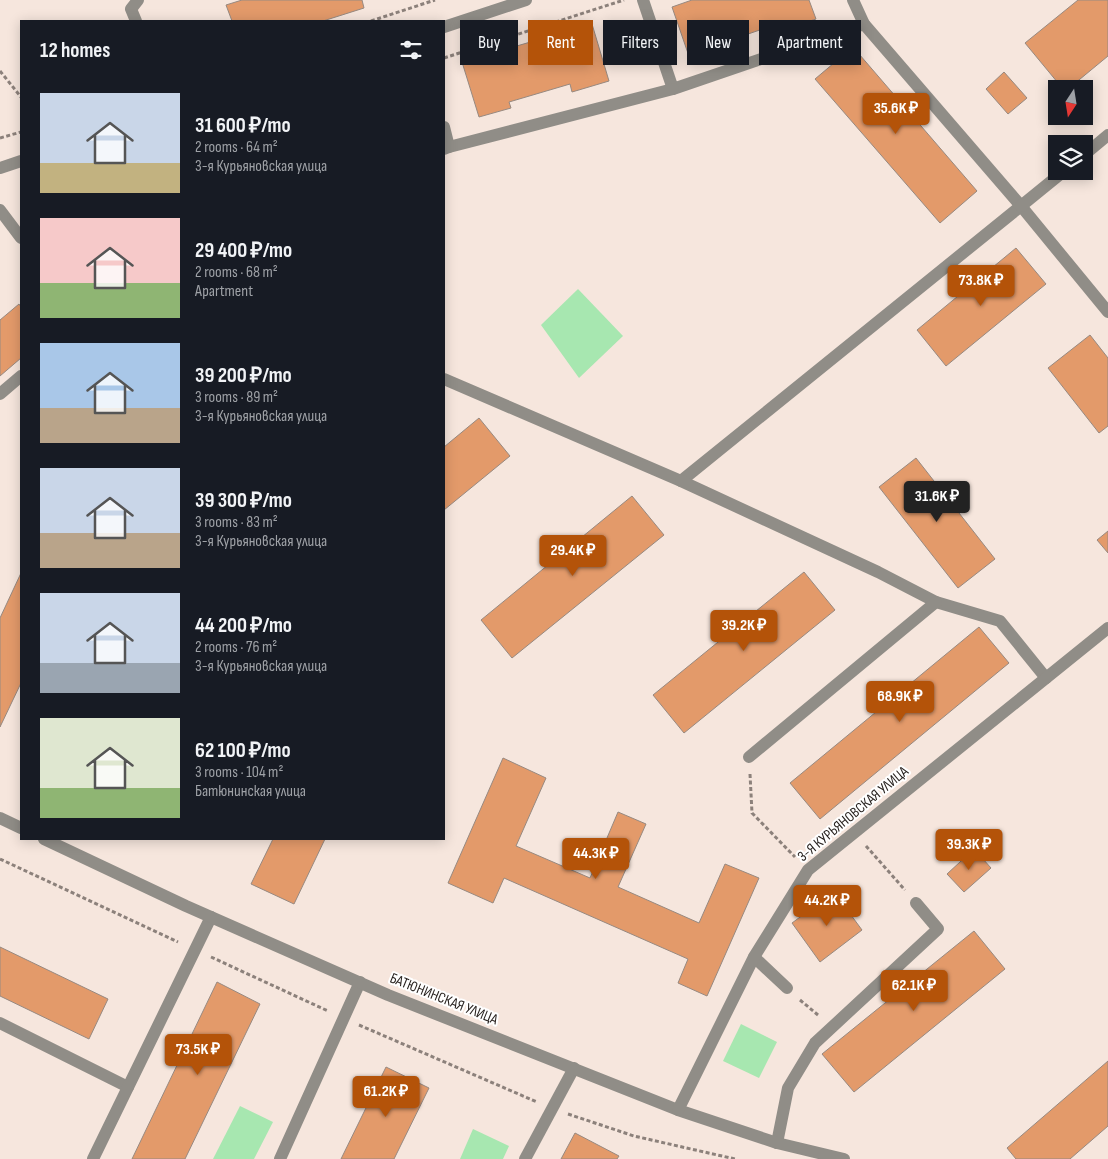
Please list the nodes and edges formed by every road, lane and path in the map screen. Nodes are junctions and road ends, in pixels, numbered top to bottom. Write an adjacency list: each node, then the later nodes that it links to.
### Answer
1 (138, 0): 7 (street)
2 (435, 0): 8 (path)
3 (526, 0): 10 (street)
4 (624, 0): 11 (path)
5 (643, 0): 13 (street)
6 (853, 0): 9 (street)
7 (136, 20)
8 (374, 20)
9 (864, 24): 13 (street); 23 (street)
10 (445, 27)
11 (445, 58)
12 (0, 71): 14 (path)
13 (673, 89): 18 (street)
14 (20, 96)
15 (20, 132): 17 (path)
16 (1108, 135): 19 (street)
17 (0, 138)
18 (446, 148)
19 (1093, 148)
20 (20, 161): 21 (street)
21 (0, 168)
22 (1053, 180): 23 (street)
23 (1021, 206): 26 (street); 30 (street)
24 (0, 210): 25 (street)
25 (20, 237)
26 (1108, 312)
27 (20, 377): 29 (street)
28 (445, 379): 30 (street)
29 (0, 394)
30 (681, 481): 31 (street)
31 (936, 602): 33 (street); 34 (street)
32 (1108, 628): 33 (street, 3-Я КУРЬЯНОВСКАЯ УЛИЦА)
33 (1046, 678): 37 (street, 3-Я КУРЬЯНОВСКАЯ УЛИЦА)
34 (749, 757): 39 (path)
35 (0, 818): 36 (street)
36 (20, 828)
37 (854, 832): 39 (street, 3-Я КУРЬЯНОВСКАЯ УЛИЦА); 40 (path)
38 (46, 840): 41 (street, БАТЮНИНСКАЯ УЛИЦА)
39 (808, 870): 42 (street, 3-Я КУРЬЯНОВСКАЯ УЛИЦА)
40 (916, 903): 46 (street)
41 (211, 918): 43 (street, БАТЮНИНСКАЯ УЛИЦА); 48 (street)
42 (754, 957): 44 (street); 49 (street, 3-Я КУРЬЯНОВСКАЯ УЛИЦА)
43 (360, 982): 47 (street, БАТЮНИНСКАЯ УЛИЦА); 52 (street)
44 (787, 988): 46 (path)
45 (0, 1024): 48 (street)
46 (832, 1028): 50 (street)
47 (574, 1068): 49 (street, БАТЮНИНСКАЯ УЛИЦА); 53 (street)
48 (128, 1087): 51 (street)
49 (678, 1110): 50 (street, БАТЮНИНСКАЯ УЛИЦА)
50 (777, 1143): 54 (street, БАТЮНИНСКАЯ УЛИЦА)
51 (93, 1159)
52 (280, 1159)
53 (525, 1159)
54 (844, 1159)

